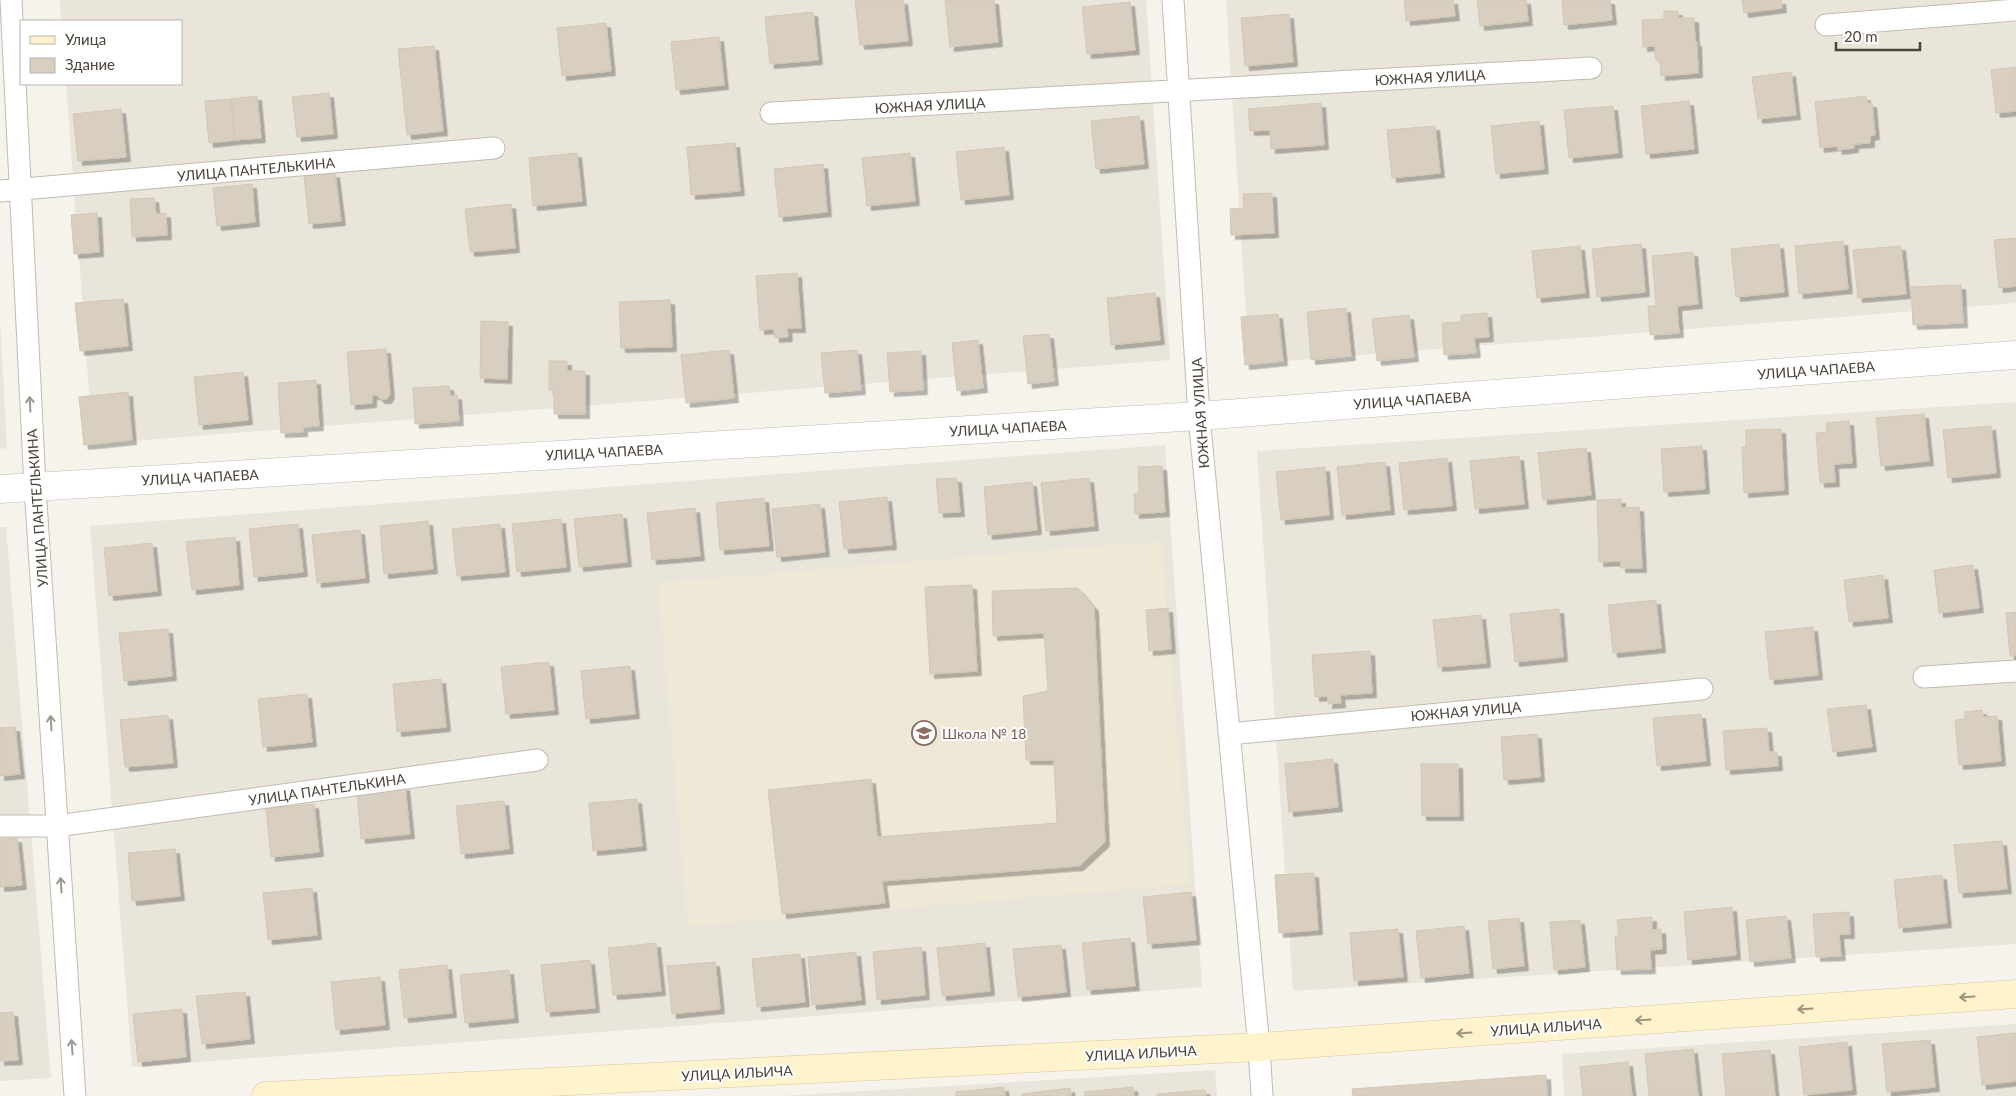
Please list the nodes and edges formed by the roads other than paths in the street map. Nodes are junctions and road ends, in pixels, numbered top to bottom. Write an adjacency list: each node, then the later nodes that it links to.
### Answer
1 (11, 0): 9 (street, УЛИЦА ПАНТЕЛЬКИНА)
2 (1173, 0): 6 (street, ЮЖНАЯ УЛИЦА)
3 (2016, 10): 4 (street)
4 (1826, 25)
5 (1591, 68): 6 (street, ЮЖНАЯ УЛИЦА)
6 (1179, 91): 7 (street, ЮЖНАЯ УЛИЦА); 11 (street, ЮЖНАЯ УЛИЦА)
7 (771, 113)
8 (494, 148): 9 (street, УЛИЦА ПАНТЕЛЬКИНА)
9 (9, 190): 12 (street, УЛИЦА ПАНТЕЛЬКИНА, one-way to 9)
10 (2016, 355): 11 (street, УЛИЦА ЧАПАЕВА)
11 (1199, 416): 12 (street, УЛИЦА ЧАПАЕВА); 17 (street, ЮЖНАЯ УЛИЦА)
12 (35, 487): 13 (street, УЛИЦА ЧАПАЕВА); 20 (street, УЛИЦА ПАНТЕЛЬКИНА, one-way to 12)
13 (0, 489)
14 (2016, 671): 15 (street)
15 (1924, 677)
16 (1702, 689): 17 (street, ЮЖНАЯ УЛИЦА)
17 (1229, 734): 22 (street, ЮЖНАЯ УЛИЦА)
18 (537, 760): 20 (street, УЛИЦА ПАНТЕЛЬКИНА)
19 (0, 826): 20 (street, УЛИЦА ПАНТЕЛЬКИНА)
20 (58, 826): 23 (street, УЛИЦА ПАНТЕЛЬКИНА, one-way to 20)
21 (2016, 994): 22 (main road, УЛИЦА ИЛЬИЧА, one-way to 22)
22 (1259, 1047): 24 (main road, УЛИЦА ИЛЬИЧА); 25 (street, ЮЖНАЯ УЛИЦА)
23 (75, 1096)
24 (266, 1096)
25 (1262, 1096)

